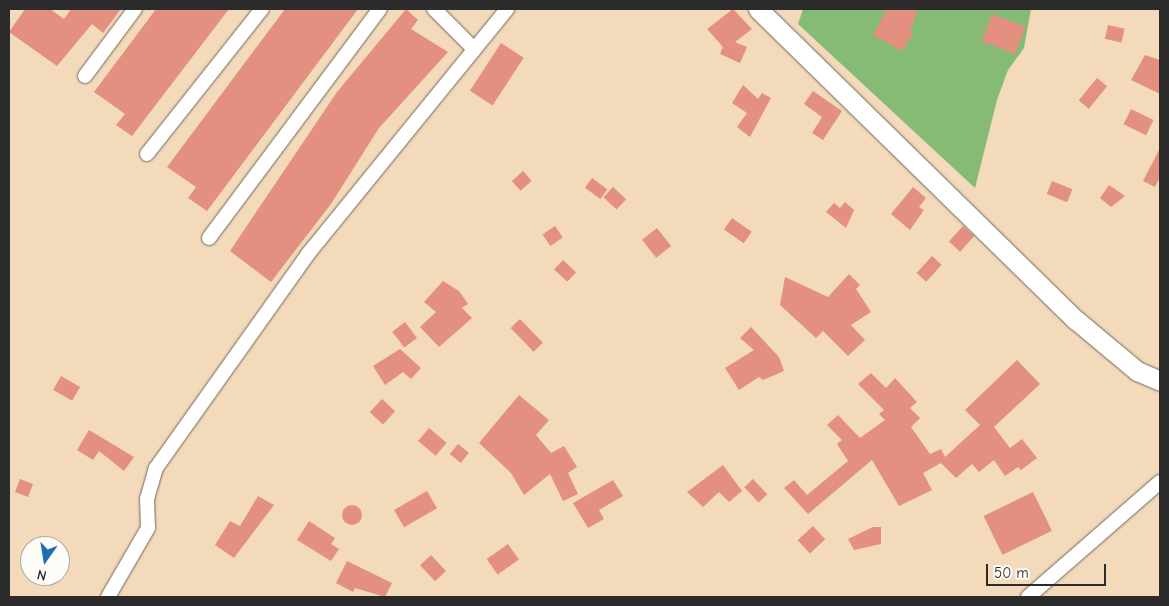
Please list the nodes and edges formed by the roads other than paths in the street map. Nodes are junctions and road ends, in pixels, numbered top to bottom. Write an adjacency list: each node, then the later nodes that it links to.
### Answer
1 (135, 9): 8 (street)
2 (262, 9): 9 (street)
3 (380, 9): 10 (street)
4 (434, 9): 7 (street)
5 (507, 9): 7 (street)
6 (758, 9): 11 (main road)
7 (474, 50): 13 (street)
8 (84, 76)
9 (147, 154)
10 (208, 238)
11 (1160, 381)
12 (1160, 482): 14 (street)
13 (108, 597)
14 (1028, 597)

